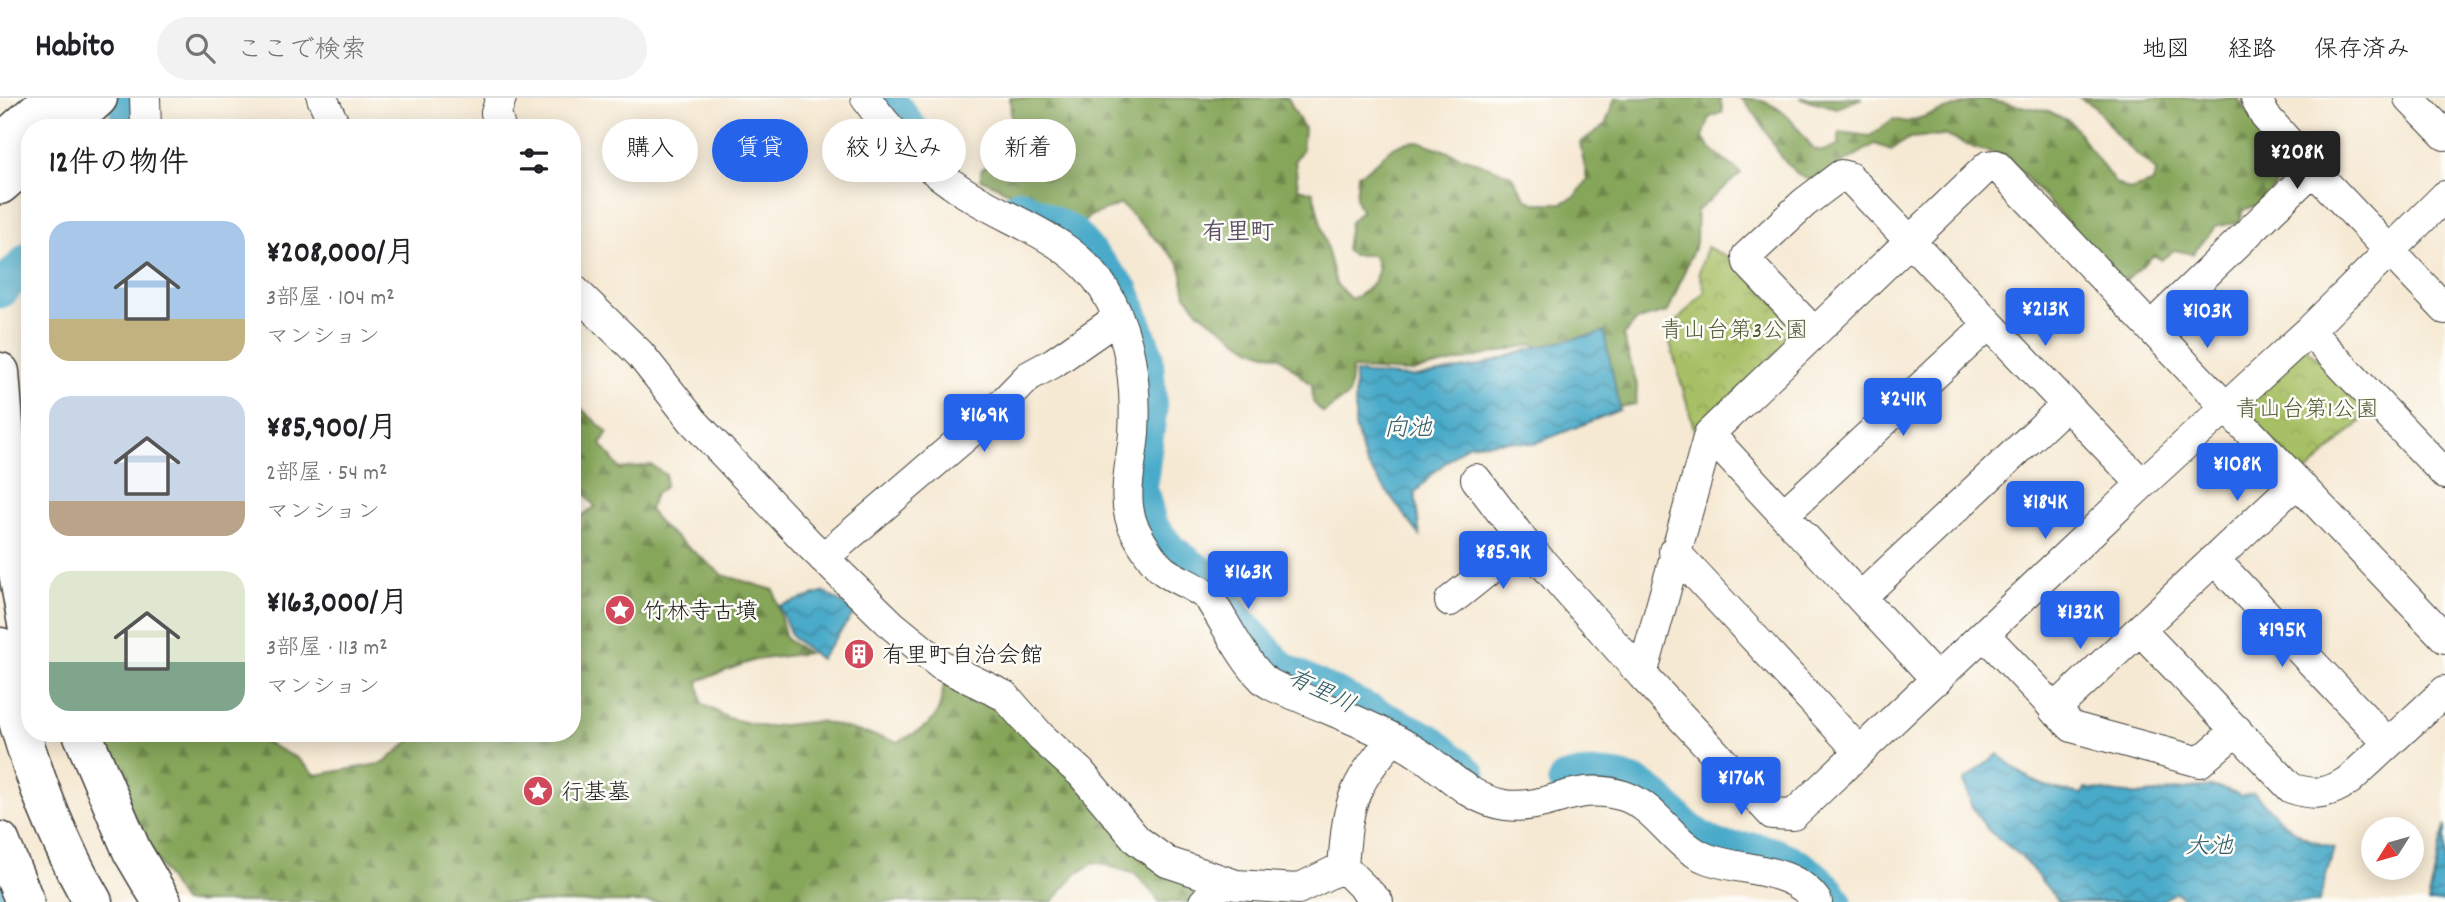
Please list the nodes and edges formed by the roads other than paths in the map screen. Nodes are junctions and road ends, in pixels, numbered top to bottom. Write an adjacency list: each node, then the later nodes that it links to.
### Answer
1 (98, 98): 8 (highway)
2 (145, 98): 9 (street)
3 (322, 98): 10 (street)
4 (501, 98): 11 (street)
5 (866, 98): 21 (street)
6 (2409, 98): 12 (street)
7 (2269, 104): 14 (street)
8 (75, 119)
9 (146, 119)
10 (332, 119)
11 (498, 119)
12 (2445, 135)
13 (21, 138): 15 (highway)
14 (2313, 170): 18 (street); 23 (street)
15 (0, 185)
16 (2445, 196): 18 (street)
17 (1910, 242): 22 (street); 23 (street); 24 (street); 24 (street)
18 (2389, 250): 20 (street); 25 (street)
19 (581, 297): 37 (street)
20 (2445, 309)
21 (1118, 318): 37 (street); 52 (street)
22 (1988, 325): 27 (street); 34 (street)
23 (2151, 327): 28 (street)
24 (1812, 331): 29 (street)
25 (2309, 331): 28 (street); 30 (street)
26 (0, 372): 39 (highway)
27 (2065, 406): 32 (street); 40 (street)
28 (2226, 407): 32 (street); 33 (street)
29 (1709, 434): 34 (street); 36 (street)
30 (2445, 474)
31 (1476, 479): 35 (street)
32 (2142, 484): 43 (street)
33 (2295, 484): 38 (street); 44 (street)
34 (1784, 514): 40 (street)
35 (1524, 542): 41 (street); 46 (street)
36 (1674, 551): 46 (street); 57 (street)
37 (823, 558): 60 (street)
38 (2214, 559): 42 (street); 56 (street)
39 (21, 590)
40 (1862, 596): 47 (street)
41 (1450, 601)
42 (2140, 629): 50 (street); 51 (street)
43 (1984, 634): 47 (street); 50 (street)
44 (2445, 638)
45 (0, 647): 48 (highway)
46 (1642, 676): 57 (street)
47 (1937, 680): 57 (street)
48 (21, 682)
49 (2445, 691): 56 (street)
50 (2054, 710): 51 (street)
51 (2237, 730): 56 (street)
52 (1393, 739): 59 (street); 66 (street)
53 (56, 742): 62 (highway)
54 (56, 742): 63 (highway)
55 (57, 742): 64 (highway)
56 (2388, 743)
57 (1860, 752)
58 (0, 841): 61 (highway)
59 (1343, 867): 60 (street); 65 (street)
60 (1214, 891)
61 (25, 902)
62 (93, 902)
63 (133, 902)
64 (162, 902)
65 (1378, 902)
66 (1817, 902)

